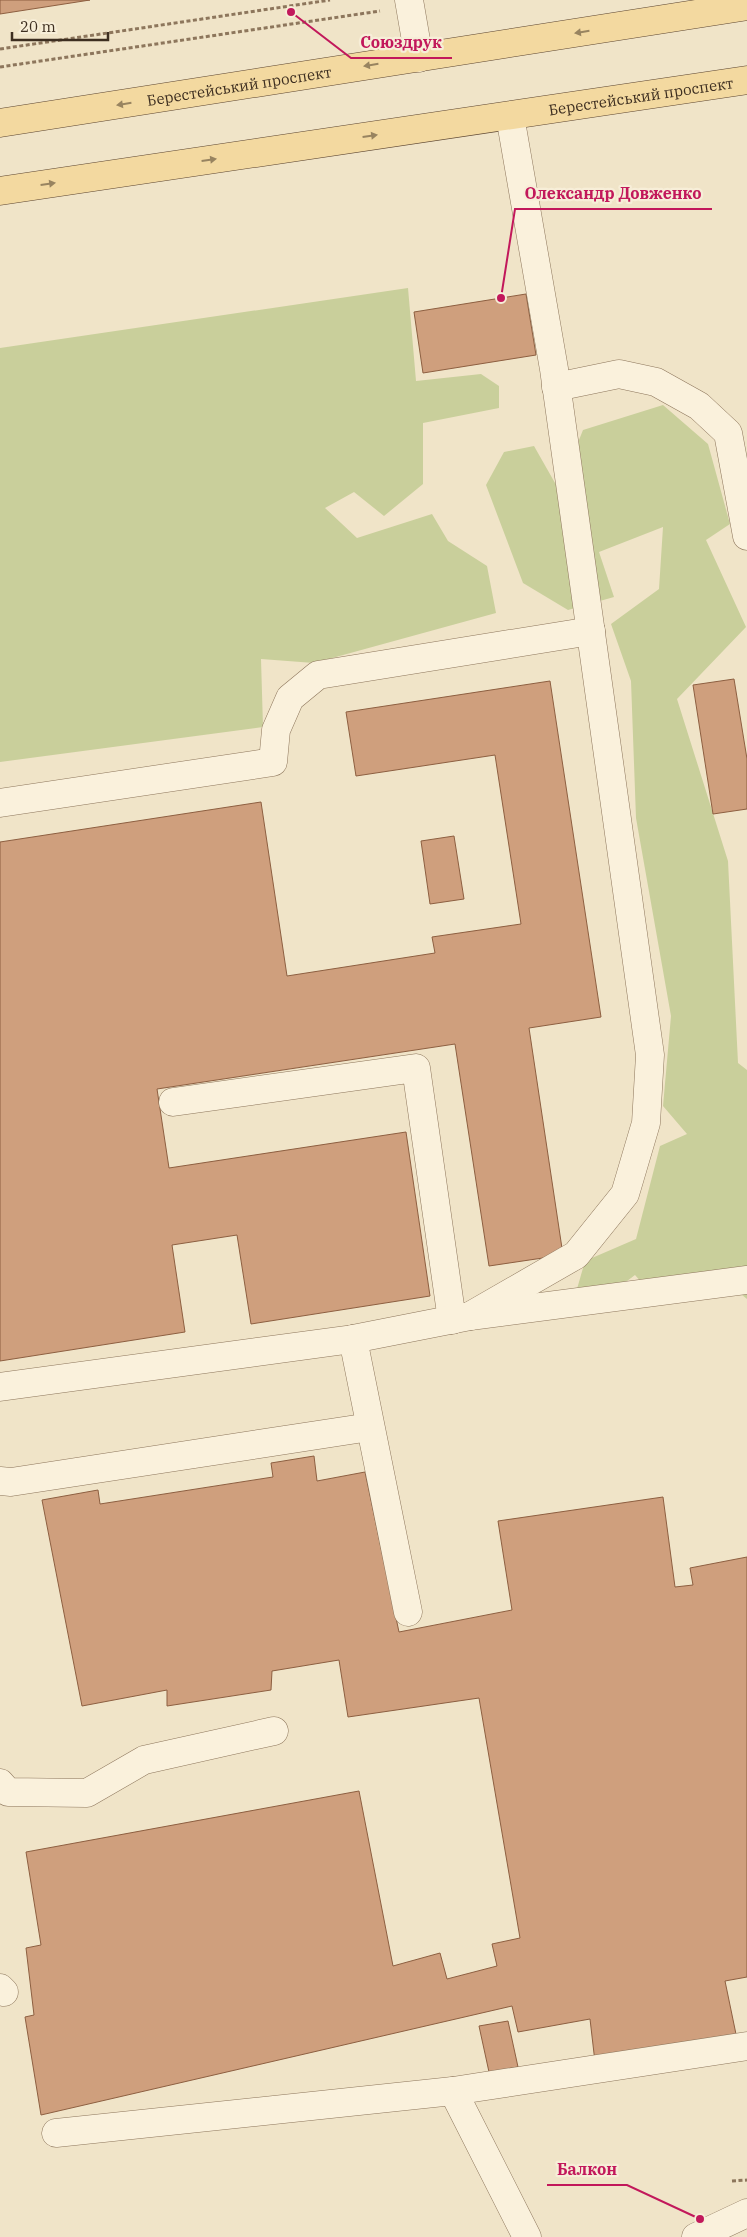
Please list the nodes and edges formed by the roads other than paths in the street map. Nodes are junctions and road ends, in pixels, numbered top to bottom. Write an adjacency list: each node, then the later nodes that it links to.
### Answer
1 (683, 0): 4 (main road)
2 (409, 3): 5 (lane)
3 (747, 6): 4 (main road, Берестейський проспект)
4 (630, 24): 5 (main road, Берестейський проспект, one-way to 5)
5 (419, 58): 8 (main road, Берестейський проспект, one-way to 8)
6 (747, 80): 7 (main road, Берестейський проспект)
7 (510, 116): 9 (main road, Берестейський проспект, one-way to 7); 10 (lane)
8 (0, 123)
9 (0, 191)
10 (556, 386): 11 (lane); 12 (lane)
11 (747, 536)
12 (591, 632): 13 (lane); 16 (lane)
13 (0, 803)
14 (174, 1102): 16 (lane)
15 (747, 1280): 16 (lane)
16 (461, 1318): 17 (lane)
17 (353, 1339): 18 (lane); 19 (lane)
18 (0, 1387)
19 (370, 1427): 20 (lane); 21 (lane)
20 (0, 1481)
21 (408, 1612)
22 (274, 1731): 23 (lane)
23 (0, 1783)
24 (747, 2046): 25 (lane)
25 (452, 2091): 26 (lane); 28 (lane)
26 (56, 2133)
27 (747, 2213): 29 (lane)
28 (527, 2237)
29 (696, 2237)

